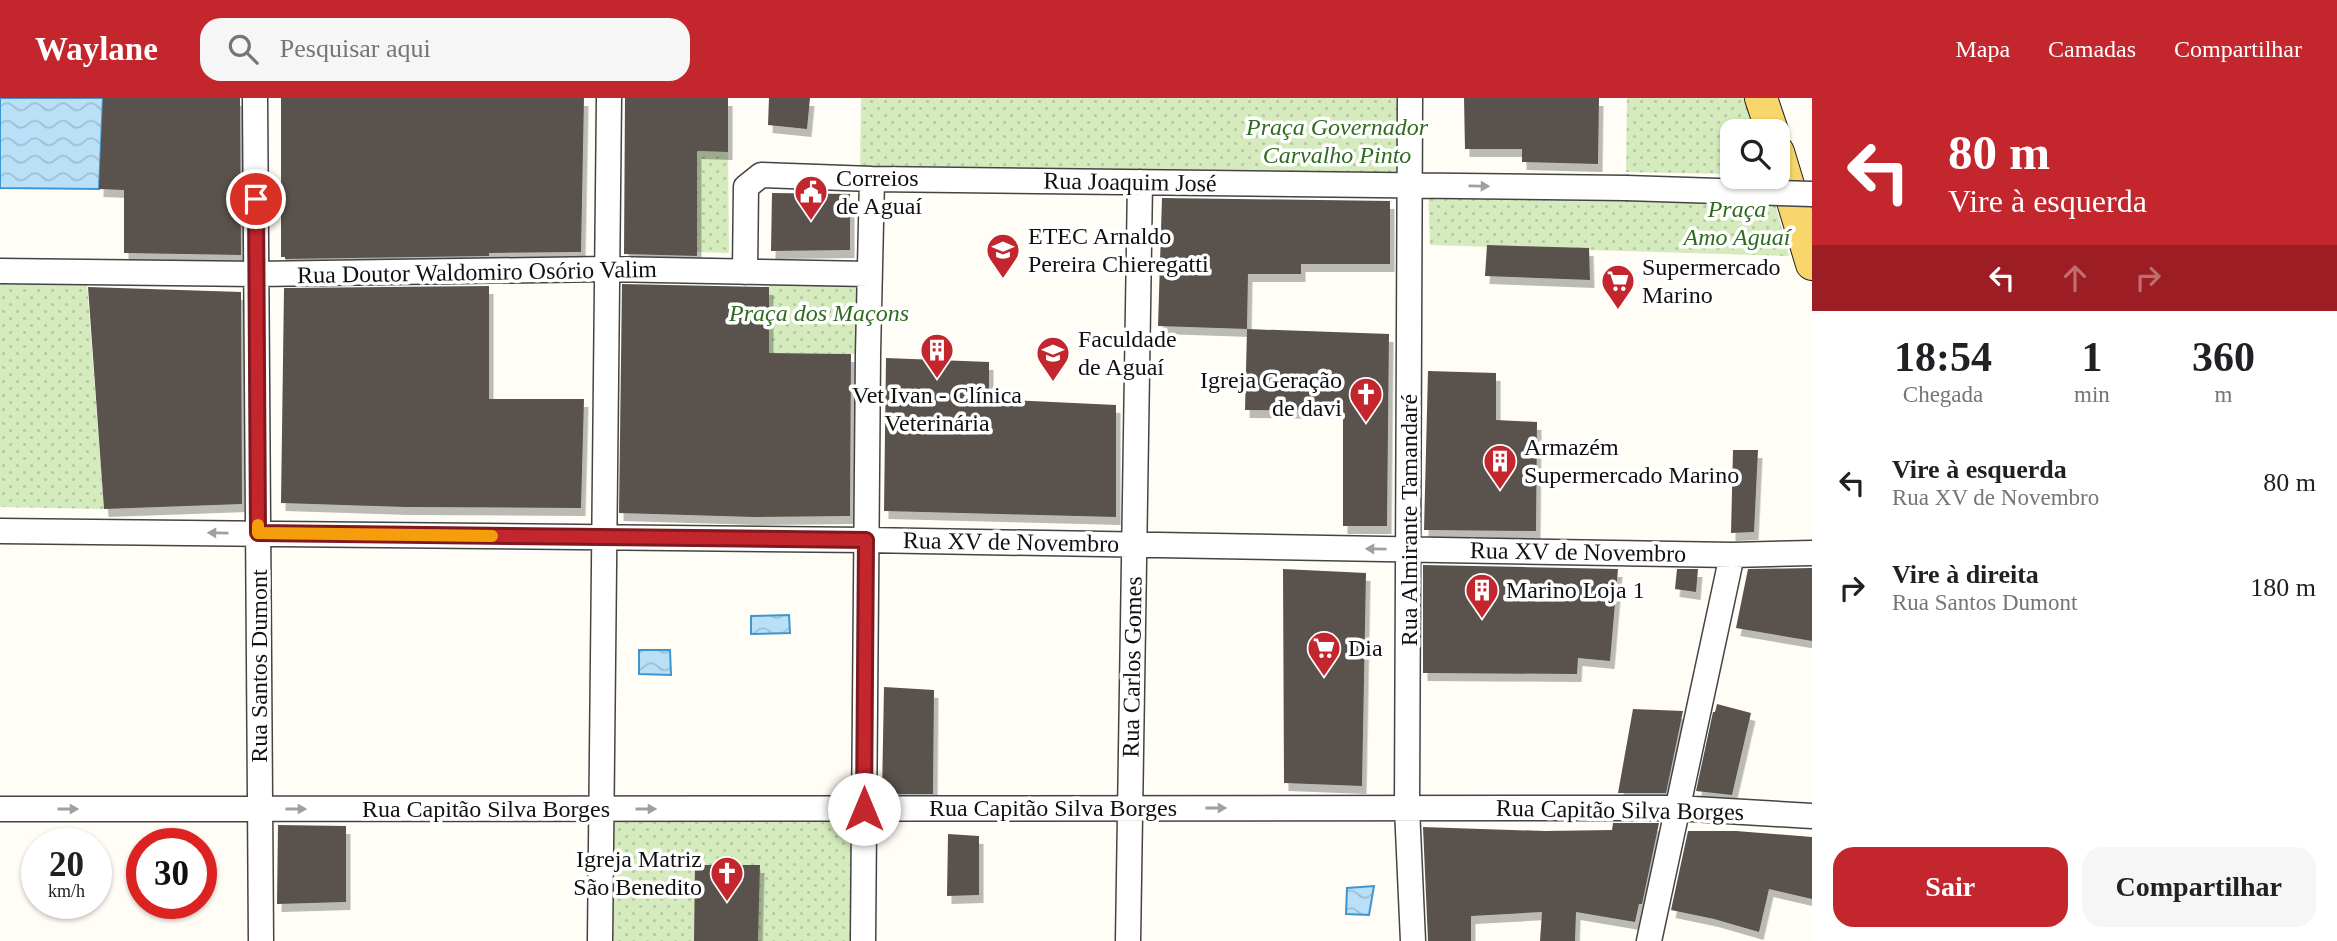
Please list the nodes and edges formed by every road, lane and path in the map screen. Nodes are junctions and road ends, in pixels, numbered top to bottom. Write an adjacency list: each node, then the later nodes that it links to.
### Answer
1 (255, 98): 15 (street, Rua Santos Dumont)
2 (609, 98): 12 (street)
3 (1410, 98): 8 (street, Rua Almirante Tamandaré)
4 (1762, 98): 5 (main road)
5 (1768, 119)
6 (872, 179): 7 (street, Rua Joaquim José); 14 (street, Rua Joaquim José); 16 (street)
7 (1140, 182): 8 (street, Rua Joaquim José); 21 (street, Rua Carlos Gomes)
8 (1411, 186): 10 (street, Rua Joaquim José, one-way to 10, bridge); 22 (street, Rua Almirante Tamandaré)
9 (1789, 189): 11 (main road)
10 (1812, 194)
11 (1812, 264)
12 (606, 269): 14 (street, Rua Doutor Waldomiro Osório Valim); 15 (street, Rua Doutor Waldomiro Osório Valim); 19 (street)
13 (0, 271): 15 (street, Rua Doutor Waldomiro Osório Valim)
14 (746, 272): 16 (street, Rua Doutor Waldomiro Osório Valim)
15 (256, 274): 18 (street, Rua Santos Dumont)
16 (869, 274): 20 (street)
17 (0, 531): 18 (street, Rua XV de Novembro, one-way to 17)
18 (258, 533): 19 (street, Rua XV de Novembro); 28 (street, Rua Santos Dumont)
19 (604, 537): 20 (street, Rua XV de Novembro); 29 (street)
20 (866, 540): 21 (street, Rua XV de Novembro); 30 (street)
21 (1134, 544): 22 (street, Rua XV de Novembro, one-way to 21); 25 (street, Rua Carlos Gomes)
22 (1409, 550): 24 (street, Rua XV de Novembro); 26 (street, Rua Almirante Tamandaré)
23 (1812, 553): 24 (street, Rua XV de Novembro)
24 (1732, 555): 27 (street)
25 (1130, 808): 26 (street, Rua Capitão Silva Borges, one-way to 26); 30 (street, Rua Capitão Silva Borges); 36 (street, Rua Carlos Gomes)
26 (1407, 808): 27 (street, Rua Capitão Silva Borges); 37 (street, Rua Almirante Tamandaré)
27 (1676, 808): 32 (street, Rua Capitão Silva Borges); 38 (street)
28 (260, 809): 29 (street, Rua Capitão Silva Borges, one-way to 29); 31 (street, Rua Capitão Silva Borges, one-way to 28); 33 (street, Rua Santos Dumont)
29 (601, 809): 30 (street, Rua Capitão Silva Borges, one-way to 30); 34 (street)
30 (864, 809): 35 (street)
31 (0, 810)
32 (1812, 816)
33 (261, 941)
34 (600, 941)
35 (863, 941)
36 (1128, 941)
37 (1413, 941)
38 (1649, 941)

